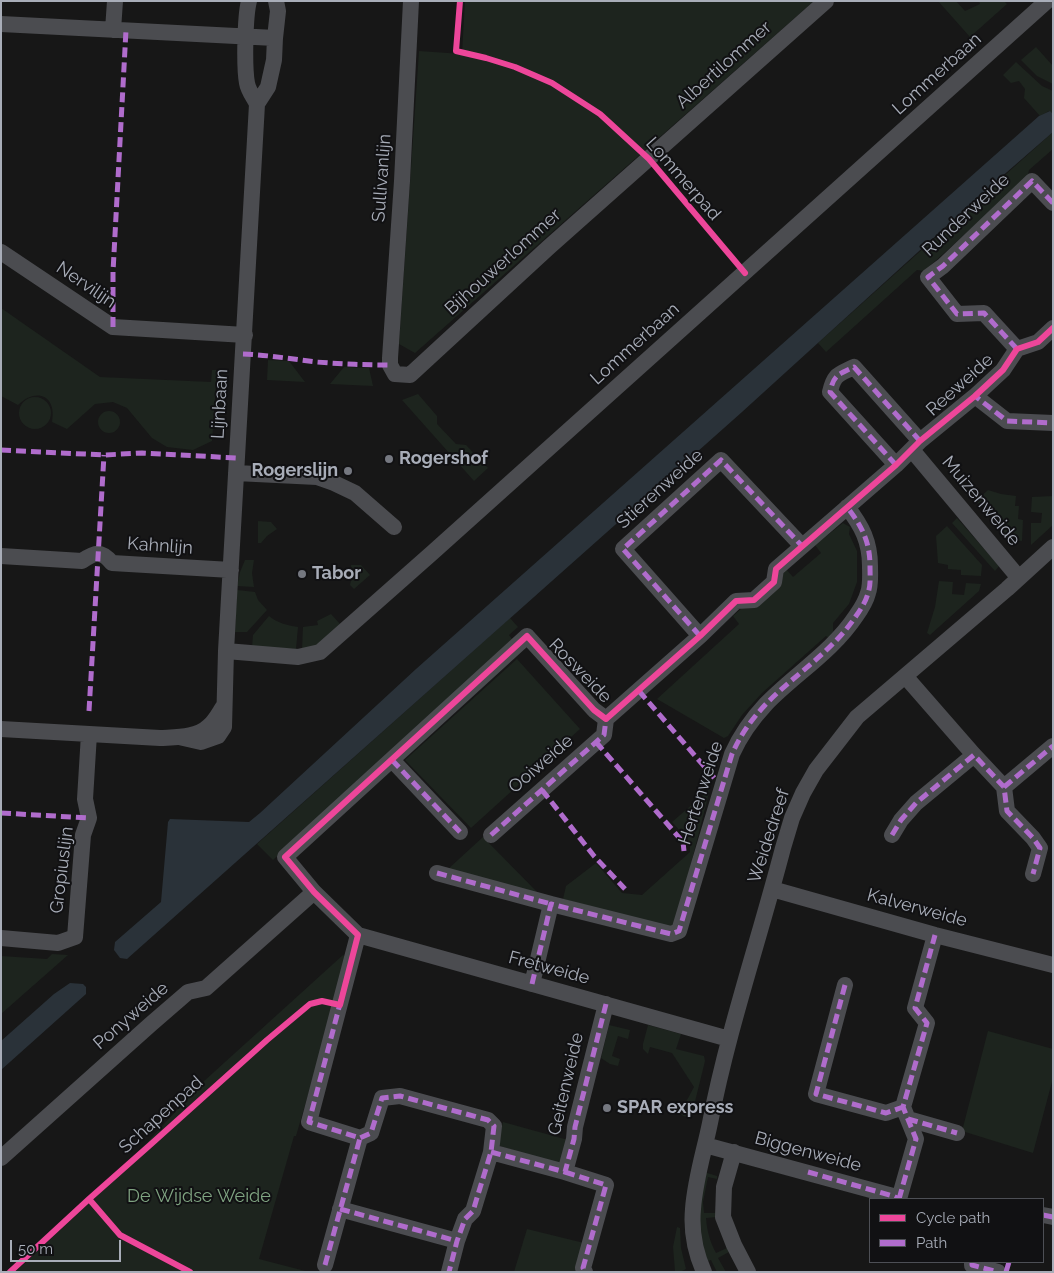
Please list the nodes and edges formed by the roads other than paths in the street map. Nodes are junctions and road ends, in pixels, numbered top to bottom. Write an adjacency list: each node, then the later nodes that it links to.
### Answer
1 (115, 1): 8 (street)
2 (250, 1): 9 (street, Lijnbaan)
3 (276, 1): 10 (street, Lijnbaan)
4 (411, 1): 18 (street, Sullivanlijn)
5 (826, 1): 12 (street, Albertilommer)
6 (1048, 1): 32 (street, Lommerbaan)
7 (1, 24): 8 (street)
8 (113, 30): 9 (street)
9 (246, 37): 10 (street); 11 (street, Lijnbaan)
10 (275, 38): 11 (street, Lijnbaan)
11 (257, 104): 16 (street, Lijnbaan)
12 (649, 159): 18 (street, Bijhouwerlommer)
13 (1053, 203): 17 (street, Runderweide)
14 (1, 252): 16 (street, Nervilijn)
15 (1053, 328): 17 (street, Reeweide)
16 (244, 335): 23 (street, Lijnbaan)
17 (1017, 349): 19 (street, Reeweide)
18 (390, 358)
19 (975, 396): 20 (street); 21 (street, Reeweide)
20 (1053, 423)
21 (916, 445): 22 (street, Rosweide); 22 (street, Muizenweide); 30 (street, Muizenweide)
22 (896, 465): 24 (street, Rosweide)
23 (236, 473): 25 (street); 29 (street, Lijnbaan)
24 (847, 507): 26 (street, Rosweide); 48 (street, Hertenweide)
25 (394, 527)
26 (802, 546): 31 (street, Rosweide); 31 (street, Stierenweide)
27 (1053, 547): 30 (street, Weidedreef)
28 (1, 556): 29 (street, Kahnlijn)
29 (231, 570): 32 (street, Lijnbaan)
30 (1019, 578): 33 (street, Weidedreef)
31 (700, 636): 34 (street, Rosweide)
32 (226, 652): 36 (street, Lijnbaan)
33 (905, 676): 38 (street); 46 (street, Weidedreef)
34 (606, 718): 39 (street, Rosweide); 42 (street, Ooiweide)
35 (1, 729): 36 (street, Lijnbaan)
36 (88, 734): 51 (street, Gropiuslijn)
37 (1053, 746): 40 (street)
38 (974, 755): 40 (street); 43 (street)
39 (392, 760): 41 (street); 47 (street, Rosweide)
40 (1004, 788): 45 (street)
41 (460, 832)
42 (492, 835)
43 (892, 835)
44 (437, 873): 48 (street)
45 (1033, 874)
46 (772, 889): 50 (street, Kalverweide); 56 (street, Weidedreef)
47 (314, 892): 49 (street, Rosweide); 63 (street, Ponyweide)
48 (551, 904): 53 (street)
49 (358, 935): 53 (street, Fretweide); 59 (street)
50 (935, 935): 52 (street, Kalverweide); 57 (street)
51 (1, 938)
52 (1053, 964)
53 (532, 984): 55 (street, Fretweide)
54 (845, 985): 57 (street)
55 (606, 1004): 56 (street, Fretweide); 64 (street, Geitenweide)
56 (730, 1039): 60 (street, Weidedreef)
57 (905, 1113): 58 (street); 66 (street)
58 (957, 1133)
59 (360, 1138): 61 (street); 67 (street)
60 (705, 1145): 62 (street, Biggenweide); 73 (street, Weidedreef); 74 (street, Weidedreef)
61 (491, 1152): 64 (street); 68 (street)
62 (734, 1152): 65 (street, Biggenweide); 75 (street)
63 (1, 1158)
64 (565, 1172): 72 (street)
65 (897, 1198)
66 (899, 1198)
67 (340, 1209): 68 (street); 70 (street)
68 (457, 1241): 71 (street)
69 (972, 1263): 76 (street)
70 (325, 1265)
71 (449, 1272)
72 (585, 1272)
73 (693, 1272)
74 (704, 1272)
75 (748, 1272)
76 (998, 1272)

